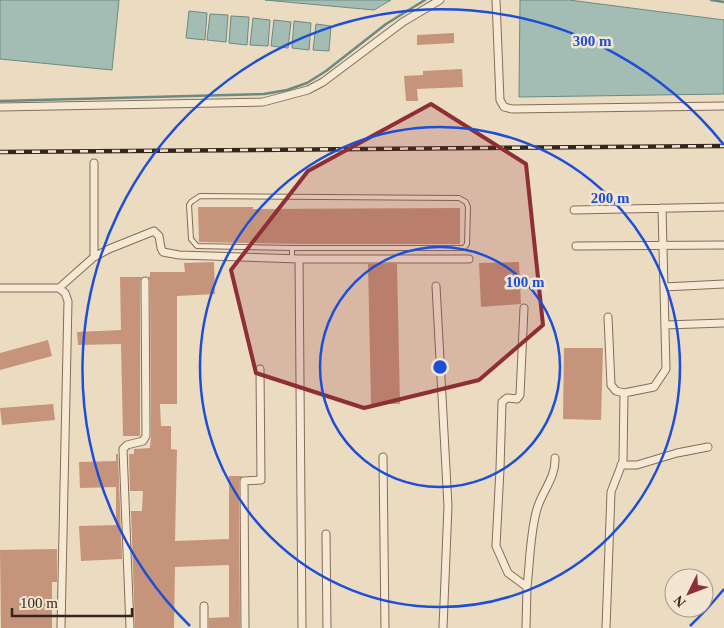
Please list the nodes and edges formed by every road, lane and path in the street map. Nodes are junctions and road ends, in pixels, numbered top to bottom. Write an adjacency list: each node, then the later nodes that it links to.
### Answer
1 (440, 0): 4 (street)
2 (496, 0): 3 (street)
3 (724, 106)
4 (0, 107)
5 (94, 163): 13 (street)
6 (724, 207): 7 (street)
7 (662, 208): 8 (street); 9 (street)
8 (574, 210)
9 (663, 245): 10 (street); 11 (street); 21 (street)
10 (724, 245)
11 (576, 246)
12 (292, 248): 12 (lane); 14 (lane)
13 (94, 257): 14 (street); 20 (street)
14 (296, 259): 15 (street); 39 (street)
15 (469, 259)
16 (145, 281): 36 (street)
17 (724, 284): 21 (street)
18 (436, 286): 42 (street)
19 (0, 288): 20 (street)
20 (59, 288): 35 (street)
21 (664, 288): 25 (street)
22 (524, 308): 33 (street)
23 (608, 317): 27 (street)
24 (724, 323): 25 (street)
25 (665, 325): 27 (street)
26 (260, 368): 38 (street)
27 (624, 393): 31 (street)
28 (708, 447): 31 (street)
29 (383, 457): 41 (street)
30 (555, 458): 33 (street)
31 (622, 465): 44 (street)
32 (326, 534): 40 (street)
33 (527, 587): 43 (street)
34 (204, 606): 37 (street)
35 (61, 628)
36 (130, 628)
37 (204, 628)
38 (245, 628)
39 (302, 628)
40 (327, 628)
41 (385, 628)
42 (443, 628)
43 (526, 628)
44 (606, 628)

